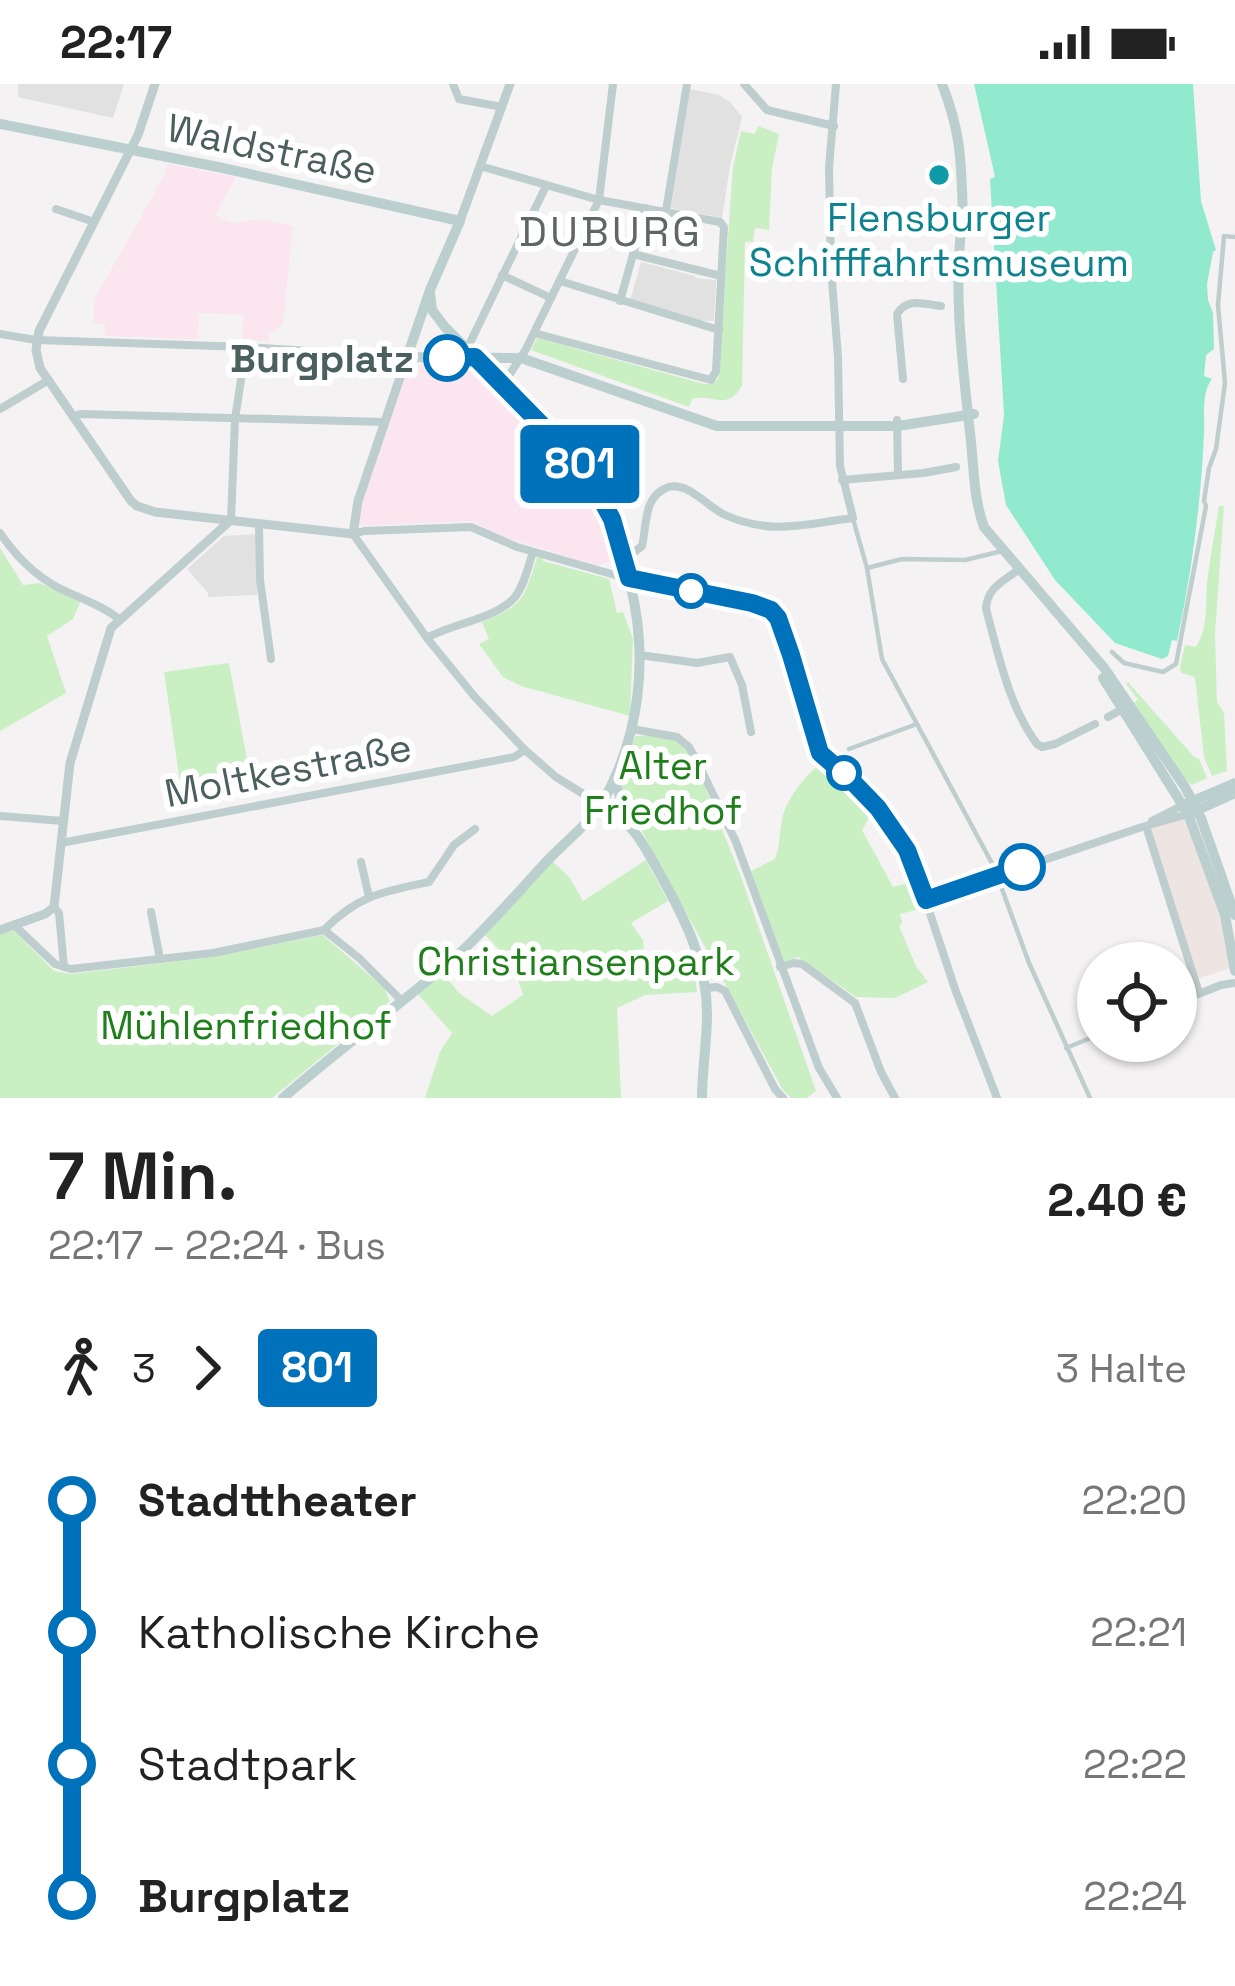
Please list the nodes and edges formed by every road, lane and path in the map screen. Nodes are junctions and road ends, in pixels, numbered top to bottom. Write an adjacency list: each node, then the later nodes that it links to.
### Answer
1 (155, 84): 12 (street)
2 (453, 84): 9 (street)
3 (510, 84): 9 (street)
4 (613, 84): 15 (street)
5 (687, 84): 18 (street)
6 (745, 84): 11 (street)
7 (836, 84): 11 (street)
8 (942, 84): 19 (main road)
9 (502, 107): 13 (street)
10 (0, 124): 12 (main road, Waldstraße)
11 (834, 126): 50 (street)
12 (131, 150): 20 (street); 21 (main road, Waldstraße)
13 (480, 166): 14 (street); 21 (street)
14 (546, 186): 15 (street); 24 (street)
15 (599, 200): 16 (street); 26 (street)
16 (646, 208): 18 (street); 23 (street)
17 (56, 209): 20 (street)
18 (666, 211): 25 (street)
19 (963, 214): 30 (main road); 45 (main road)
20 (94, 221): 36 (street)
21 (460, 221): 27 (main road)
22 (1235, 237): 67 (street)
23 (633, 254): 25 (street); 29 (street)
24 (502, 275): 28 (street); 38 (street)
25 (721, 276): 33 (street)
26 (560, 280): 28 (street); 29 (street)
27 (430, 290): 31 (main road); 32 (main road)
28 (551, 298): 34 (street)
29 (620, 301): 33 (street)
30 (951, 306): 41 (street); 45 (main road)
31 (445, 327): 32 (main road); 38 (main road)
32 (416, 328): 39 (main road)
33 (719, 330): 34 (street)
34 (534, 333): 40 (street)
35 (0, 334): 36 (street)
36 (36, 340): 37 (street); 42 (street)
37 (246, 347): 39 (street); 47 (street)
38 (471, 353): 39 (main road); 40 (main road); 43 (main road)
39 (407, 357): 48 (street)
40 (521, 358): 43 (street); 50 (main road)
41 (903, 379)
42 (47, 381): 44 (street); 46 (street)
43 (503, 385): 61 (main road)
44 (0, 410)
45 (971, 415): 49 (main road); 60 (main road)
46 (73, 417): 47 (street); 55 (street)
47 (235, 419): 48 (street); 55 (street)
48 (384, 422): 58 (street)
49 (897, 423): 50 (main road); 52 (street)
50 (841, 424): 53 (street)
51 (956, 467): 52 (street)
52 (898, 474): 53 (street)
53 (842, 480): 54 (street)
54 (853, 518): 61 (street); 62 (street)
55 (232, 520): 56 (street); 65 (street)
56 (259, 524): 58 (street); 69 (street)
57 (0, 533): 65 (street)
58 (353, 534): 59 (street); 66 (street)
59 (533, 551): 64 (street); 66 (street)
60 (1002, 551): 62 (street); 63 (main road)
61 (622, 555): 64 (main road)
62 (867, 568): 72 (street)
63 (1018, 570): 70 (main road); 73 (street)
64 (629, 578): 68 (main road); 92 (street)
65 (119, 619): 84 (street)
66 (427, 638): 77 (street)
67 (1112, 652)
68 (640, 656): 74 (main road); 75 (street)
69 (271, 659)
70 (1126, 707): 71 (street); 82 (main road); 82 (main road)
71 (1108, 717)
72 (918, 724): 76 (street); 90 (street)
73 (1095, 724)
74 (632, 729): 78 (main road); 101 (street)
75 (751, 732)
76 (849, 749)
77 (525, 751): 81 (street); 88 (street, Moltkestraße)
78 (614, 778): 81 (main road); 85 (main road)
79 (1235, 783): 82 (main road)
80 (1235, 793): 82 (main road)
81 (601, 805): 85 (main road); 106 (main road)
82 (1190, 807): 86 (street); 95 (main road); 102 (main road)
83 (0, 816): 84 (street)
84 (63, 821): 88 (street)
85 (628, 822): 104 (main road)
86 (1146, 826): 90 (street); 105 (street)
87 (476, 829): 91 (street)
88 (61, 843): 93 (street)
89 (361, 862): 91 (street)
90 (997, 876): 92 (street); 108 (street)
91 (370, 897): 98 (street)
92 (926, 900): 114 (street)
93 (54, 907): 96 (street); 100 (street)
94 (151, 911): 99 (street)
95 (1235, 915)
96 (15, 926): 97 (street); 100 (street)
97 (0, 930)
98 (324, 930): 99 (street); 106 (street)
99 (160, 959): 100 (street)
100 (64, 967)
101 (780, 967): 112 (street); 113 (street)
102 (1235, 970)
103 (1235, 983): 105 (street)
104 (706, 988): 110 (main road); 111 (street)
105 (1199, 993)
106 (401, 1000): 109 (main road)
107 (1077, 1044): 108 (street)
108 (1066, 1048): 115 (street)
109 (283, 1098)
110 (702, 1098)
111 (783, 1098)
112 (837, 1098)
113 (895, 1098)
114 (997, 1098)
115 (1090, 1098)

